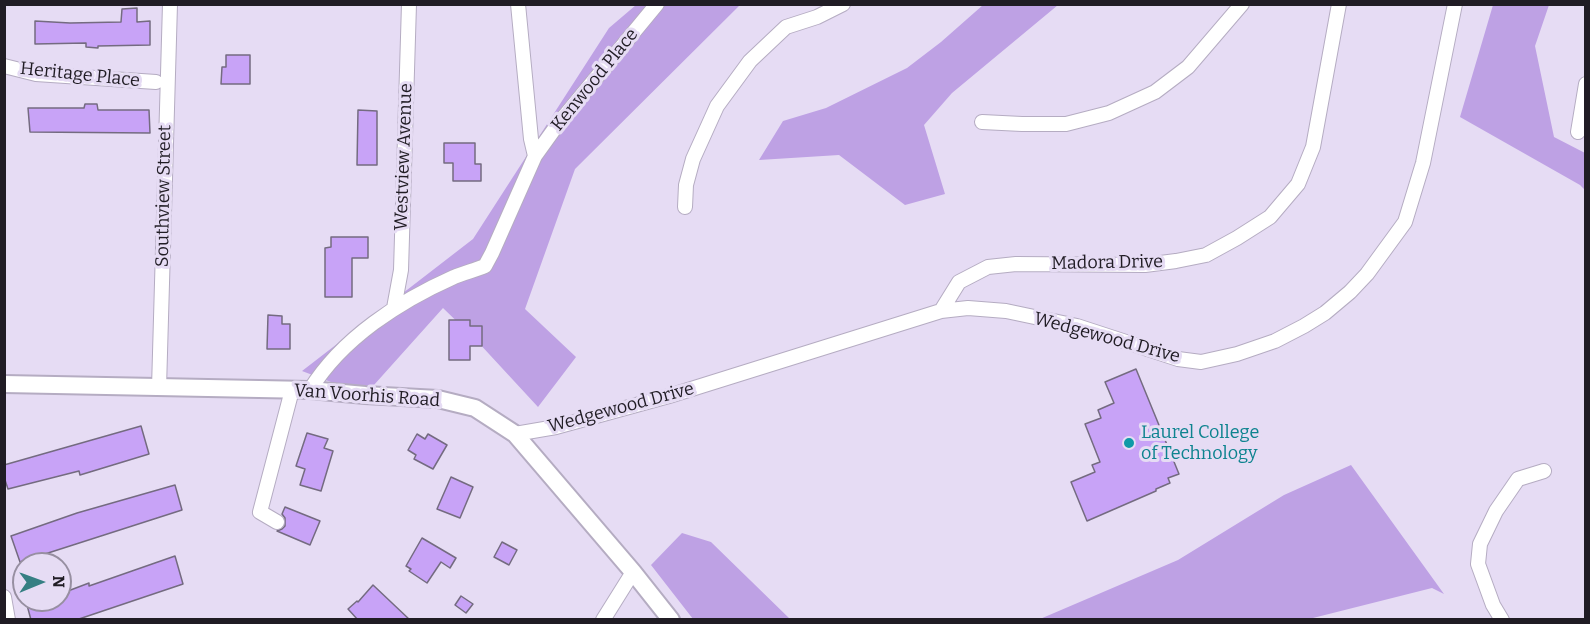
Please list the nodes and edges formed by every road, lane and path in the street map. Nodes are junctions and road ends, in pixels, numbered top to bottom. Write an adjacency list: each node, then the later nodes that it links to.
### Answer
1 (170, 4): 19 (street, Southview Street)
2 (409, 4): 16 (street, Westview Avenue)
3 (518, 4): 14 (street)
4 (657, 4): 14 (street, Kenwood Place)
5 (843, 4): 15 (street)
6 (1242, 4): 12 (street)
7 (1339, 4): 17 (street, Madora Drive)
8 (1455, 4): 17 (street, Wedgewood Drive)
9 (4, 66): 10 (street, Heritage Place)
10 (156, 82)
11 (1586, 84): 13 (street)
12 (982, 122)
13 (1578, 132)
14 (535, 156): 16 (street, Kenwood Place)
15 (685, 207)
16 (394, 308): 21 (street, Kenwood Place)
17 (941, 311): 22 (street, Wedgewood Drive)
18 (4, 384): 19 (street, Van Voorhis Road)
19 (159, 388): 20 (street, Van Voorhis Road)
20 (292, 390): 21 (street, Van Voorhis Road); 24 (street)
21 (310, 390): 22 (street, Van Voorhis Road)
22 (515, 434): 25 (street, Van Voorhis Road)
23 (1544, 471): 30 (street)
24 (277, 522)
25 (633, 572): 28 (street); 29 (street, Van Voorhis Road)
26 (4, 597): 27 (street)
27 (8, 620)
28 (603, 620)
29 (671, 620)
30 (1502, 620)

